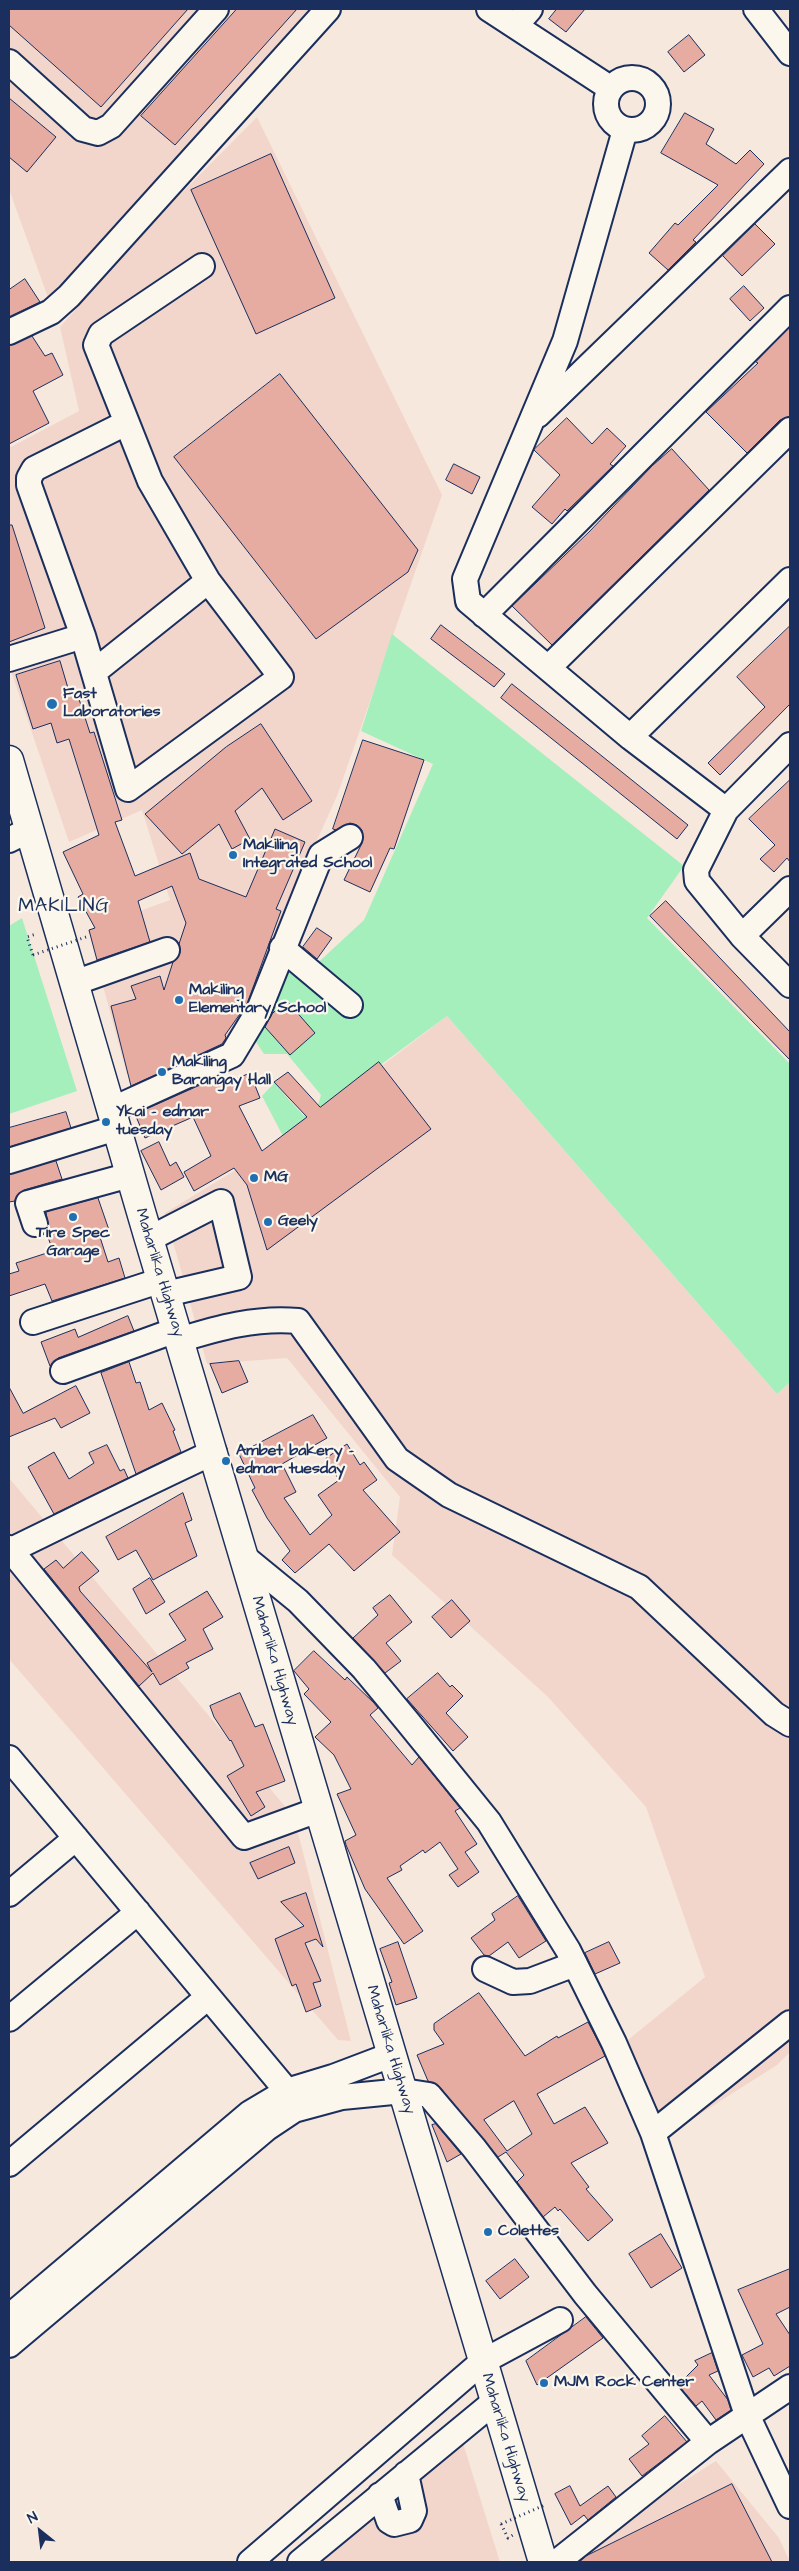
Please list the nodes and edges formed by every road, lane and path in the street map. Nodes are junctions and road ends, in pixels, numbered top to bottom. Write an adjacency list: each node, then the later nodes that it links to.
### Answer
1 (216, 9): 7 (street)
2 (328, 9): 13 (street)
3 (489, 9): 5 (street)
4 (756, 9): 6 (street)
5 (522, 17): 8 (street)
6 (790, 54)
7 (9, 62)
8 (610, 88): 9 (street); 9 (street)
9 (625, 130): 15 (street)
10 (790, 171): 15 (street)
11 (202, 266): 14 (street)
12 (790, 308): 19 (street)
13 (9, 332)
14 (126, 423): 18 (street); 20 (street)
15 (529, 424): 19 (street)
16 (786, 442): 22 (street)
17 (790, 580): 24 (street)
18 (208, 581): 23 (street); 23 (street)
19 (484, 615): 22 (street)
20 (83, 636): 21 (street); 23 (street)
21 (9, 659)
22 (548, 668): 24 (street)
23 (94, 672)
24 (630, 737): 27 (street)
25 (790, 746): 27 (street)
26 (9, 760): 28 (highway, Maharlika Highway)
27 (726, 810): 31 (street)
28 (19, 835): 36 (highway, Maharlika Highway)
29 (350, 837): 34 (street)
30 (790, 889): 31 (street)
31 (742, 936): 37 (street)
32 (27, 937): 33 (path, bridge)
33 (86, 937)
34 (282, 948): 38 (street); 39 (street)
35 (167, 950): 36 (street)
36 (74, 983): 39 (highway, Maharlika Highway)
37 (790, 985)
38 (350, 1005)
39 (113, 1119): 40 (street); 41 (highway, Maharlika Highway)
40 (9, 1160)
41 (130, 1175): 42 (street); 43 (highway, Maharlika Highway)
42 (35, 1224)
43 (149, 1239): 44 (highway, Maharlika Highway); 44 (street)
44 (164, 1288): 45 (street); 46 (highway, Maharlika Highway)
45 (33, 1322)
46 (178, 1335): 47 (street); 48 (highway, Maharlika Highway); 51 (street)
47 (63, 1371)
48 (214, 1452): 49 (street); 50 (highway, Maharlika Highway)
49 (9, 1550): 53 (street)
50 (243, 1556): 53 (highway, Maharlika Highway); 57 (street)
51 (790, 1724)
52 (10, 1762): 54 (street)
53 (318, 1810): 62 (highway, Maharlika Highway)
54 (76, 1838): 55 (street); 56 (street)
55 (9, 1894)
56 (138, 1912): 59 (street); 60 (street)
57 (575, 1964): 58 (street); 65 (street)
58 (485, 1970)
59 (208, 1997): 64 (street); 66 (street)
60 (9, 2019)
61 (790, 2023): 65 (street)
62 (392, 2055): 63 (highway, Maharlika Highway); 64 (street)
63 (403, 2091): 64 (street); 70 (highway, Maharlika Highway); 74 (street)
64 (290, 2100): 67 (street); 69 (street)
65 (653, 2132): 73 (street)
66 (9, 2164)
67 (9, 2317)
68 (560, 2320): 70 (street)
69 (9, 2345)
70 (482, 2362): 72 (highway, Maharlika Highway); 80 (street)
71 (790, 2387): 73 (street)
72 (494, 2402): 75 (street); 82 (highway, Maharlika Highway)
73 (747, 2415): 74 (street); 78 (street)
74 (708, 2442): 83 (street)
75 (406, 2474): 76 (street); 76 (street)
76 (380, 2496): 81 (street)
77 (545, 2505): 79 (path, bridge)
78 (790, 2506)
79 (508, 2538)
80 (250, 2562)
81 (300, 2562)
82 (543, 2562)
83 (557, 2562)

